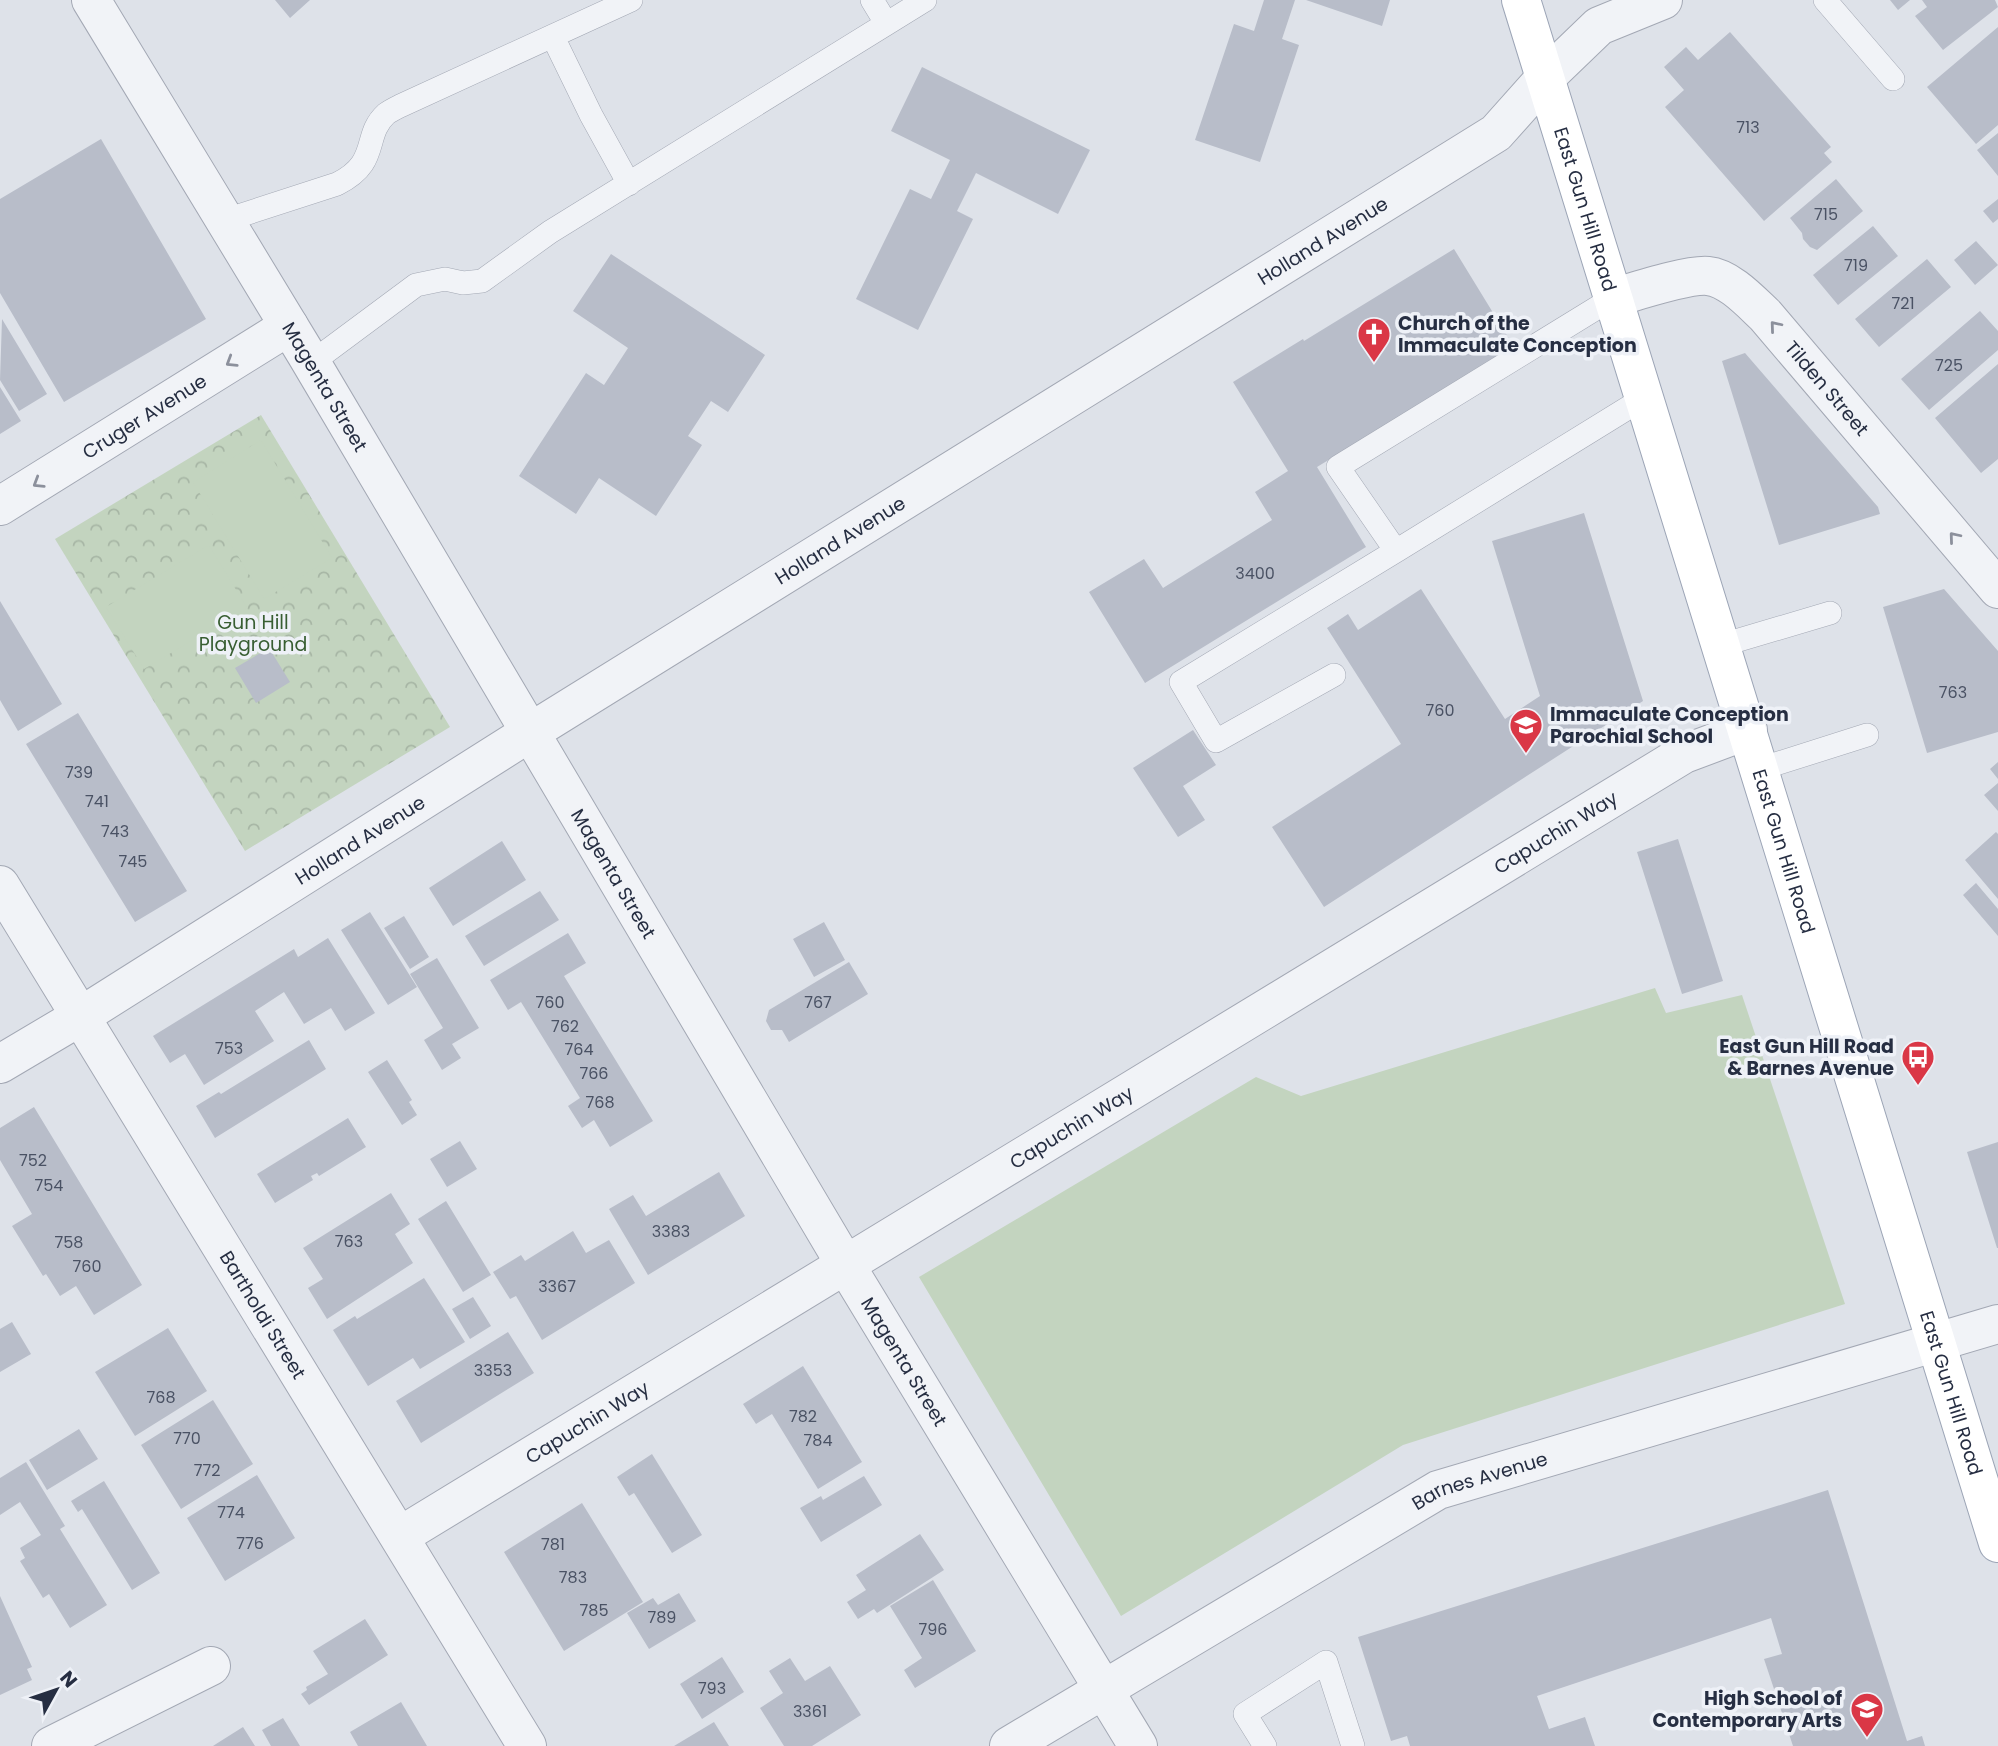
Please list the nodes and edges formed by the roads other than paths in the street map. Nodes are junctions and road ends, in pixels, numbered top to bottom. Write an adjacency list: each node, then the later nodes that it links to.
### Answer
1 (91, 0): 13 (street, Magenta Street)
2 (631, 0): 9 (lane)
3 (872, 0): 8 (lane)
4 (925, 0): 8 (lane)
5 (1521, 0): 10 (main road, East Gun Hill Road)
6 (1663, 0): 10 (street, Holland Avenue)
7 (1825, 0): 11 (lane)
8 (886, 23): 12 (lane)
9 (553, 37): 12 (lane); 13 (lane)
10 (1546, 77): 14 (main road, East Gun Hill Road); 25 (street, Holland Avenue)
11 (1893, 79)
12 (629, 184): 16 (lane)
13 (223, 221): 15 (street, Magenta Street)
14 (1612, 298): 17 (main road, East Gun Hill Road); 19 (lane); 20 (street, Tilden Street, one-way to 14)
15 (289, 326): 16 (street, Magenta Street); 18 (street, Cruger Avenue, one-way to 18)
16 (311, 363): 25 (street, Magenta Street)
17 (1644, 398): 19 (lane); 22 (main road, East Gun Hill Road)
18 (0, 506)
19 (1396, 551): 23 (lane)
20 (1998, 589)
21 (1830, 613): 22 (lane)
22 (1722, 645): 24 (main road, East Gun Hill Road)
23 (1334, 675)
24 (1748, 730): 27 (main road, East Gun Hill Road); 31 (street, Capuchin Way)
25 (529, 733): 29 (street, Holland Avenue); 31 (street, Magenta Street)
26 (1867, 735): 27 (lane)
27 (1760, 769): 33 (main road, East Gun Hill Road)
28 (0, 884): 29 (street, Bartholdi Street)
29 (81, 1016): 30 (street, Holland Avenue); 34 (street, Bartholdi Street)
30 (0, 1064)
31 (845, 1264): 34 (street, Capuchin Way); 37 (street, Magenta Street)
32 (1998, 1324): 33 (street, Barnes Avenue)
33 (1936, 1342): 35 (main road, East Gun Hill Road); 37 (street, Barnes Avenue)
34 (400, 1536): 39 (street, Bartholdi Street)
35 (1998, 1543)
36 (211, 1666): 38 (street)
37 (1103, 1689): 40 (street, Barnes Avenue); 41 (street, Magenta Street)
38 (51, 1746)
39 (527, 1746)
40 (1009, 1746)
41 (1138, 1746)
42 (1265, 1746): 43 (lane)
43 (1353, 1746)

